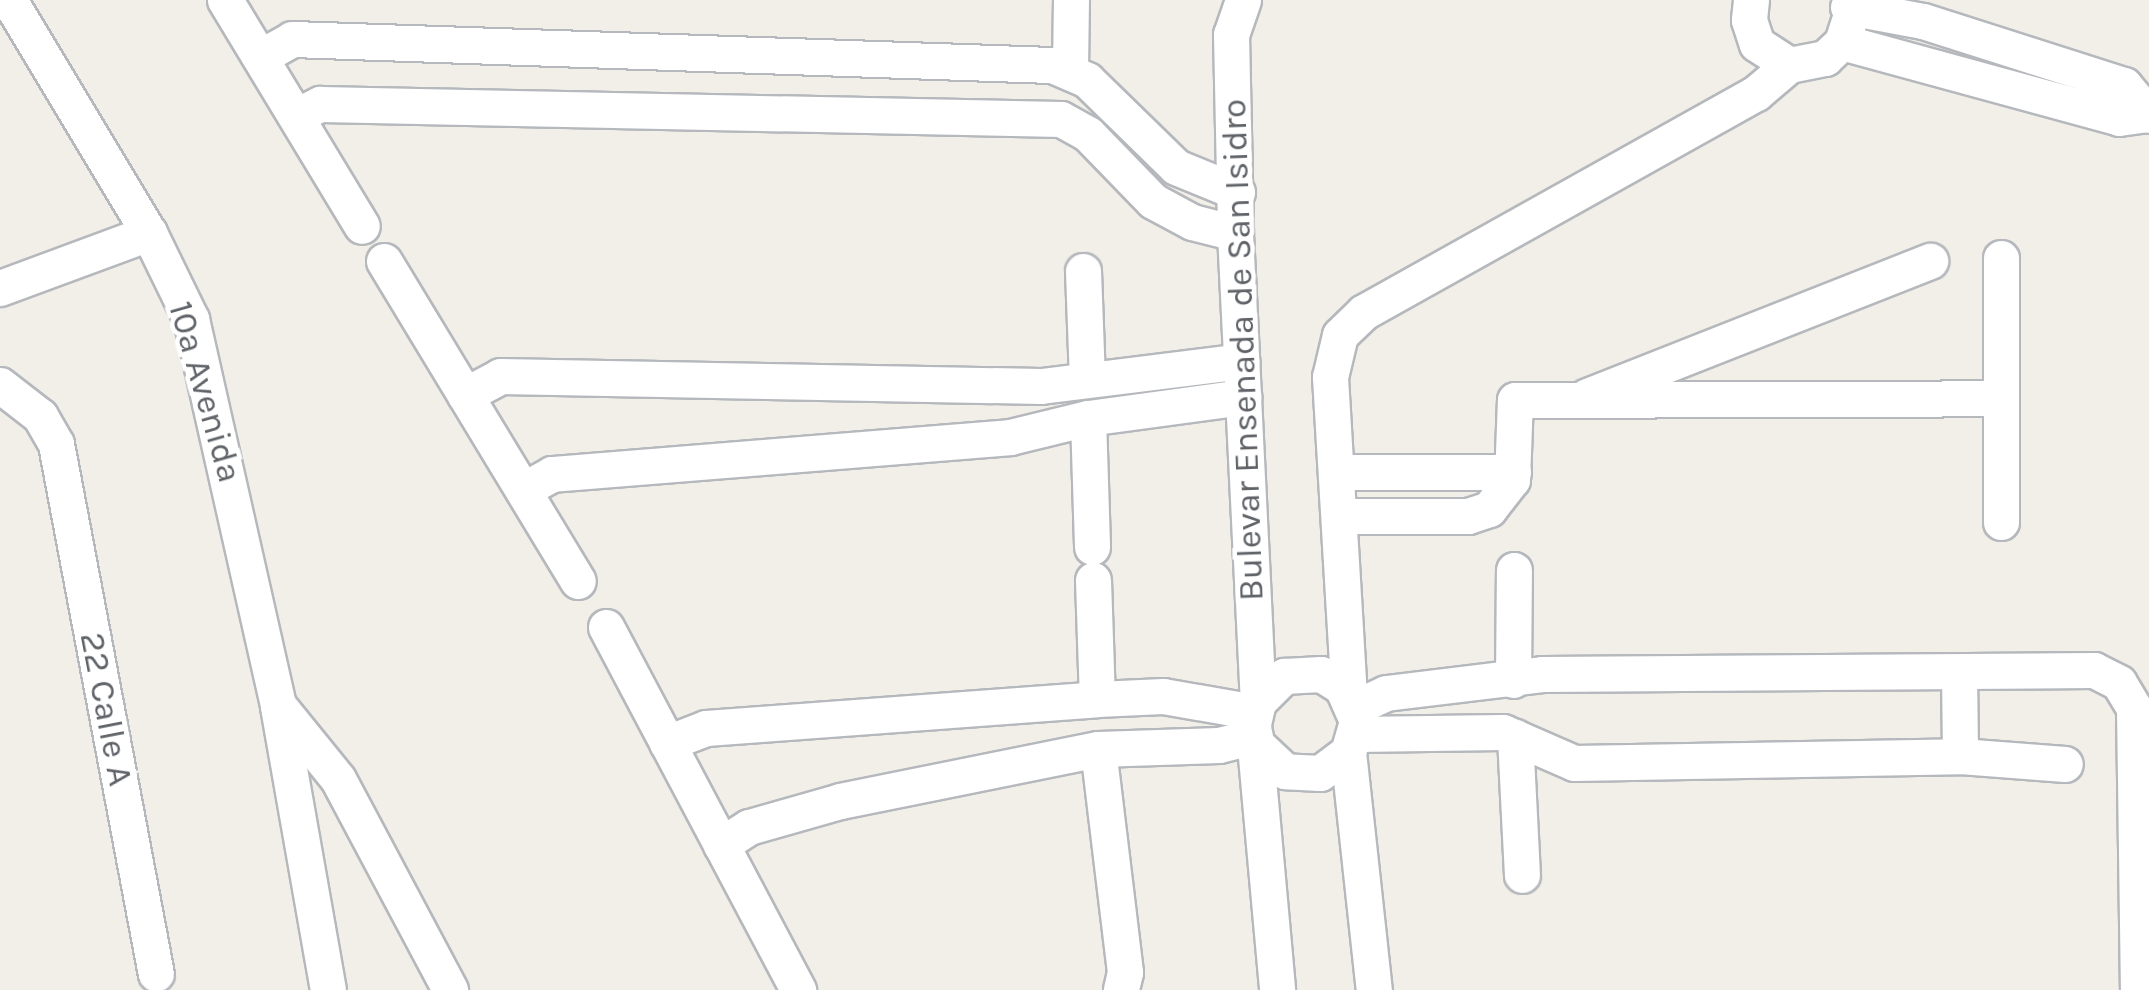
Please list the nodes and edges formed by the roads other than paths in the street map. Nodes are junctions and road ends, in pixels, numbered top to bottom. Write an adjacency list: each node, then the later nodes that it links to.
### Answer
1 (9, 0): 16 (street, 10a Avenida)
2 (225, 0): 8 (street)
3 (1071, 0): 10 (street)
4 (1243, 0): 13 (street, Bulevar Ensenada de San Isidro)
5 (1751, 0): 9 (street)
6 (1847, 3): 7 (street); 11 (street)
7 (1842, 42): 9 (street); 11 (street)
8 (260, 58): 10 (street); 12 (street)
9 (1790, 64): 30 (street)
10 (1070, 70): 13 (street)
11 (2148, 114)
12 (296, 116): 14 (street); 15 (street)
13 (1237, 192): 15 (street, Bulevar Ensenada de San Isidro)
14 (362, 226)
15 (1235, 232): 22 (street, Bulevar Ensenada de San Isidro)
16 (149, 233): 21 (street); 41 (street, 10a Avenida)
17 (2001, 258): 27 (street)
18 (384, 261): 25 (street)
19 (1930, 261): 28 (street)
20 (1083, 271): 23 (street)
21 (0, 288)
22 (1241, 361): 23 (street); 26 (street, Bulevar Ensenada de San Isidro)
23 (1086, 379): 25 (street)
24 (0, 386): 51 (street, 22 Calle A)
25 (465, 395): 32 (street)
26 (1244, 397): 29 (street); 43 (street, Bulevar Ensenada de San Isidro)
27 (2001, 398): 28 (street); 34 (street)
28 (1567, 404): 31 (street)
29 (1088, 418): 32 (street); 40 (street)
30 (1338, 472): 31 (street); 33 (street)
31 (1513, 472): 33 (street)
32 (522, 490): 36 (street)
33 (1342, 516): 42 (street)
34 (2001, 522)
35 (1514, 570): 39 (street)
36 (578, 581)
37 (606, 626): 45 (street)
38 (1959, 672): 39 (street); 47 (street); 58 (street)
39 (1513, 680): 42 (street)
40 (1097, 699): 43 (street); 45 (street)
41 (278, 704): 52 (street, 10a Avenida); 53 (street, 10a Avenida)
42 (1352, 723): 43 (street); 43 (street); 44 (street); 57 (street)
43 (1257, 724): 46 (street); 56 (street, Bulevar Ensenada de San Isidro)
44 (1514, 737): 47 (street); 50 (street)
45 (667, 743): 49 (street)
46 (1098, 749): 49 (street); 55 (street)
47 (1960, 756): 48 (street)
48 (2065, 764)
49 (721, 845): 54 (street)
50 (1522, 875)
51 (156, 974)
52 (328, 990)
53 (450, 990)
54 (798, 990)
55 (1121, 990)
56 (1277, 990)
57 (1374, 990)
58 (2138, 990)

